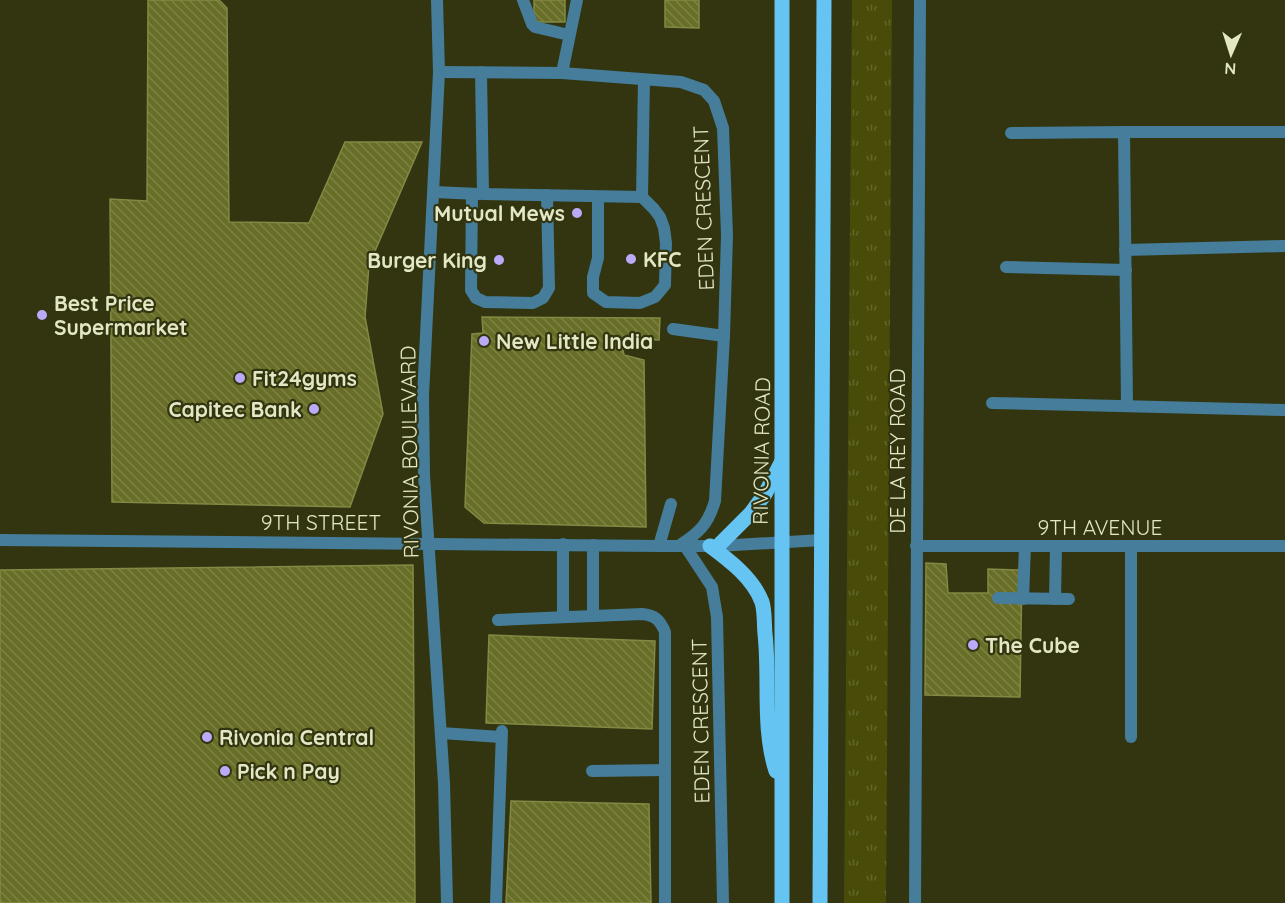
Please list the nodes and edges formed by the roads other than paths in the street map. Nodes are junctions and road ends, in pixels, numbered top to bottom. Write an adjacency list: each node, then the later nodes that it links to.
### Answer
1 (436, 0): 8 (street, RIVONIA BOULEVARD)
2 (523, 0): 7 (street)
3 (577, 0): 7 (street)
4 (782, 0): 29 (main road, RIVONIA ROAD)
5 (824, 0): 32 (main road)
6 (920, 0): 40 (street, DE LA REY ROAD)
7 (569, 35): 10 (street)
8 (440, 72): 9 (street, EDEN CRESCENT); 15 (street, RIVONIA BOULEVARD)
9 (481, 72): 10 (street, EDEN CRESCENT); 16 (street)
10 (562, 73): 11 (street, EDEN CRESCENT)
11 (644, 80): 19 (street); 25 (street, EDEN CRESCENT)
12 (1124, 132): 13 (street); 14 (street); 21 (street)
13 (1285, 132)
14 (1011, 133)
15 (434, 192): 16 (street); 34 (street, RIVONIA BOULEVARD)
16 (478, 194): 17 (street); 17 (street)
17 (547, 195): 18 (street)
18 (598, 197): 19 (street); 19 (street)
19 (642, 197)
20 (1285, 246): 21 (street)
21 (1125, 250): 23 (street)
22 (1006, 267): 23 (street)
23 (1126, 270): 27 (street)
24 (673, 329): 25 (street)
25 (724, 336): 37 (street, EDEN CRESCENT)
26 (992, 403): 27 (street)
27 (1127, 405): 28 (street)
28 (1285, 410)
29 (784, 458): 33 (main road, RIVONIA ROAD); 39 (main road)
30 (671, 504): 38 (street)
31 (0, 540): 34 (street, 9TH STREET)
32 (822, 540): 33 (street, 9TH STREET); 62 (main road)
33 (781, 541): 39 (street, 9TH STREET); 56 (main road, RIVONIA ROAD)
34 (429, 543): 35 (street, 9TH STREET); 52 (street, RIVONIA BOULEVARD)
35 (563, 544): 36 (street, 9TH STREET); 50 (street)
36 (593, 545): 38 (street, 9TH STREET); 49 (street)
37 (683, 545): 38 (street, 9TH STREET); 39 (street, 9TH STREET); 60 (street, EDEN CRESCENT)
38 (659, 546)
39 (714, 546): 56 (main road)
40 (916, 546): 41 (street, 9TH AVENUE); 63 (street, DE LA REY ROAD)
41 (1024, 546): 44 (street, 9TH AVENUE); 46 (street)
42 (1131, 546): 43 (street, 9TH AVENUE); 44 (street, 9TH AVENUE); 53 (street)
43 (1285, 546)
44 (1056, 547): 47 (street)
45 (998, 598): 46 (street)
46 (1023, 599): 47 (street)
47 (1054, 599): 48 (street)
48 (1069, 599)
49 (593, 615): 50 (street); 54 (street)
50 (563, 617): 51 (street)
51 (498, 620)
52 (441, 734): 57 (street, RIVONIA BOULEVARD); 58 (street)
53 (1131, 737)
54 (665, 770): 55 (street); 59 (street)
55 (592, 771)
56 (783, 791): 61 (main road, RIVONIA ROAD)
57 (447, 903)
58 (496, 903)
59 (665, 903)
60 (723, 903)
61 (782, 903)
62 (820, 903)
63 (915, 903)

